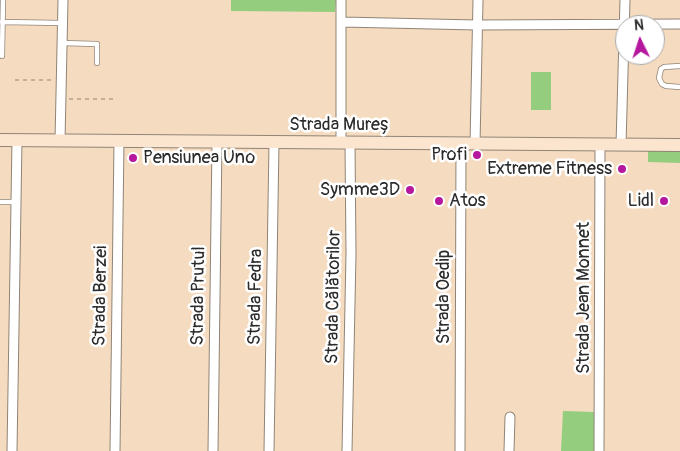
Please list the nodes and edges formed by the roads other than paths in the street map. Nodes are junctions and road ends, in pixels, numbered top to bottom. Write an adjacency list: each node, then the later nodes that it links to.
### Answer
1 (3, 0): 7 (lane)
2 (62, 0): 9 (street)
3 (341, 0): 8 (street, Strada Călătorilor)
4 (478, 0): 11 (street)
5 (625, 0): 6 (street)
6 (625, 15)
7 (2, 22): 9 (lane); 15 (lane)
8 (342, 22): 11 (street); 26 (street, Strada Călătorilor)
9 (62, 23): 14 (street)
10 (615, 23): 11 (street)
11 (477, 24): 28 (street)
12 (665, 24): 13 (street)
13 (680, 24)
14 (62, 43): 16 (lane); 22 (street)
15 (2, 56)
16 (97, 63)
17 (624, 65): 30 (street)
18 (680, 66): 19 (lane)
19 (680, 87)
20 (0, 140): 21 (street, Strada Mureș)
21 (17, 140): 22 (street, Strada Mureș); 33 (street)
22 (60, 140): 23 (street, Strada Mureș)
23 (119, 141): 24 (street, Strada Mureș); 36 (street, Strada Berzei)
24 (217, 142): 25 (street, Strada Mureș); 37 (street, Strada Prutul)
25 (274, 143): 26 (street, Strada Mureș); 38 (street, Strada Fedra)
26 (345, 143): 27 (street, Strada Mureș); 39 (street, Strada Călătorilor)
27 (461, 144): 28 (street, Strada Mureș); 40 (street, Strada Oedip)
28 (475, 144): 29 (street, Strada Mureș)
29 (600, 145): 30 (street, Strada Mureș); 42 (street, Strada Jean Monnet)
30 (621, 145): 31 (street, Strada Mureș)
31 (680, 145)
32 (0, 202): 33 (lane)
33 (16, 202): 35 (street)
34 (510, 417): 41 (street)
35 (12, 451)
36 (115, 451)
37 (213, 451)
38 (269, 451)
39 (347, 451)
40 (460, 451)
41 (509, 451)
42 (599, 451)

